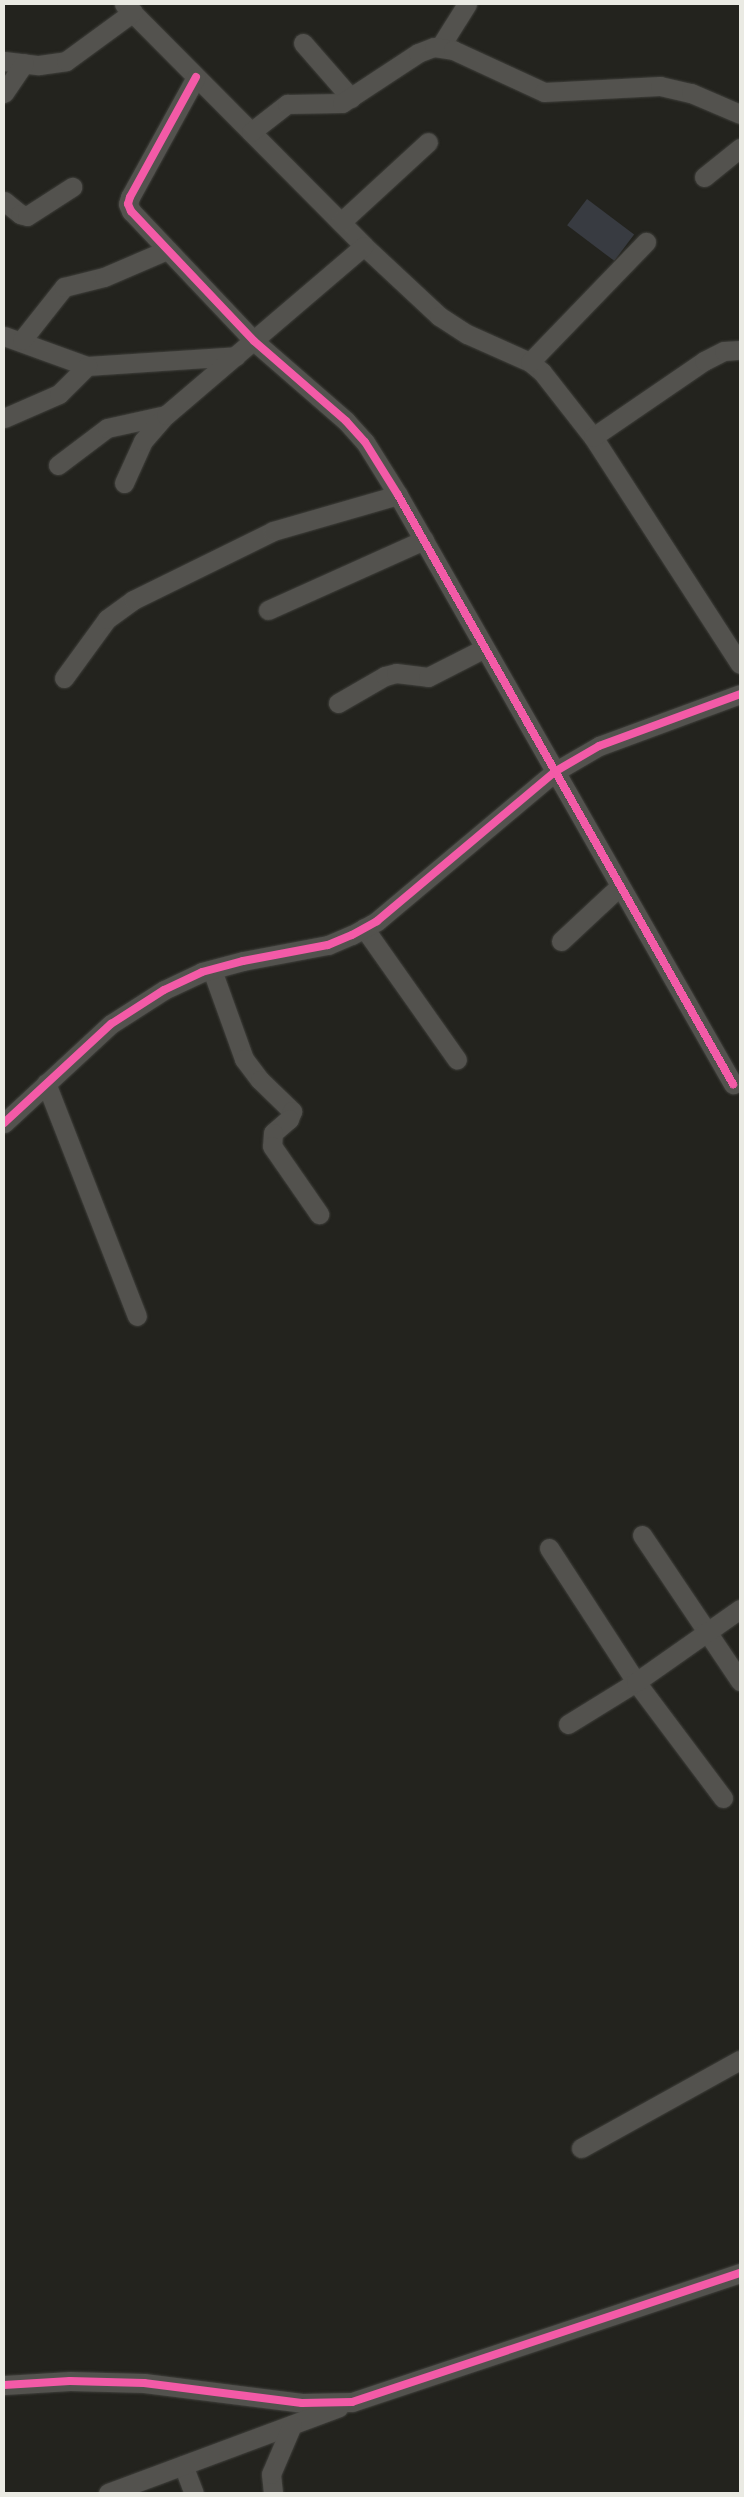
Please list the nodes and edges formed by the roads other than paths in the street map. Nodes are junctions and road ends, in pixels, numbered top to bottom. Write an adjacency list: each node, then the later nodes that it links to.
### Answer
1 (467, 4): 4 (street)
2 (128, 8): 6 (street); 7 (street)
3 (303, 43): 9 (street)
4 (440, 47): 9 (street); 10 (street)
5 (4, 61): 6 (street)
6 (24, 63): 8 (street)
7 (196, 77): 11 (street); 20 (street)
8 (4, 93)
9 (351, 98): 11 (street)
10 (740, 114)
11 (251, 132): 17 (street)
12 (428, 142): 17 (street)
13 (740, 148): 14 (street)
14 (704, 177)
15 (72, 187): 16 (street)
16 (4, 201)
17 (341, 222): 19 (street)
18 (646, 242): 25 (street)
19 (364, 246): 22 (street); 25 (street)
20 (168, 250): 21 (street); 22 (street)
21 (13, 338): 26 (street)
22 (254, 341): 24 (street); 32 (street)
23 (738, 347): 29 (street)
24 (236, 356): 26 (street); 27 (street)
25 (530, 362): 29 (street)
26 (87, 366): 28 (street)
27 (166, 415): 30 (street); 31 (street)
28 (4, 418)
29 (593, 438): 36 (street)
30 (58, 465)
31 (124, 483)
32 (398, 495): 33 (street); 37 (street)
33 (424, 540): 34 (street); 35 (street)
34 (268, 610)
35 (483, 649): 39 (street); 40 (street)
36 (740, 664)
37 (64, 678)
38 (740, 694): 40 (street)
39 (338, 703)
40 (556, 771): 41 (street); 42 (street)
41 (619, 887): 43 (street); 47 (street)
42 (364, 928): 44 (street); 45 (street)
43 (561, 942)
44 (212, 970): 46 (street); 49 (street)
45 (457, 1060)
46 (46, 1083): 48 (street); 50 (street)
47 (733, 1084)
48 (4, 1123)
49 (319, 1214)
50 (138, 1316)
51 (642, 1535): 54 (street)
52 (548, 1548): 56 (street)
53 (740, 1609): 54 (street)
54 (709, 1632): 55 (street); 56 (street)
55 (740, 1681)
56 (636, 1682): 57 (street); 58 (street)
57 (568, 1724)
58 (723, 1798)
59 (740, 2060): 60 (street)
60 (582, 2148)
61 (740, 2273): 63 (street)
62 (4, 2385): 63 (street)
63 (352, 2402): 64 (street)
64 (292, 2425): 65 (street); 68 (street)
65 (183, 2465): 66 (street); 67 (street)
66 (119, 2492)
67 (194, 2493)
68 (273, 2493)

